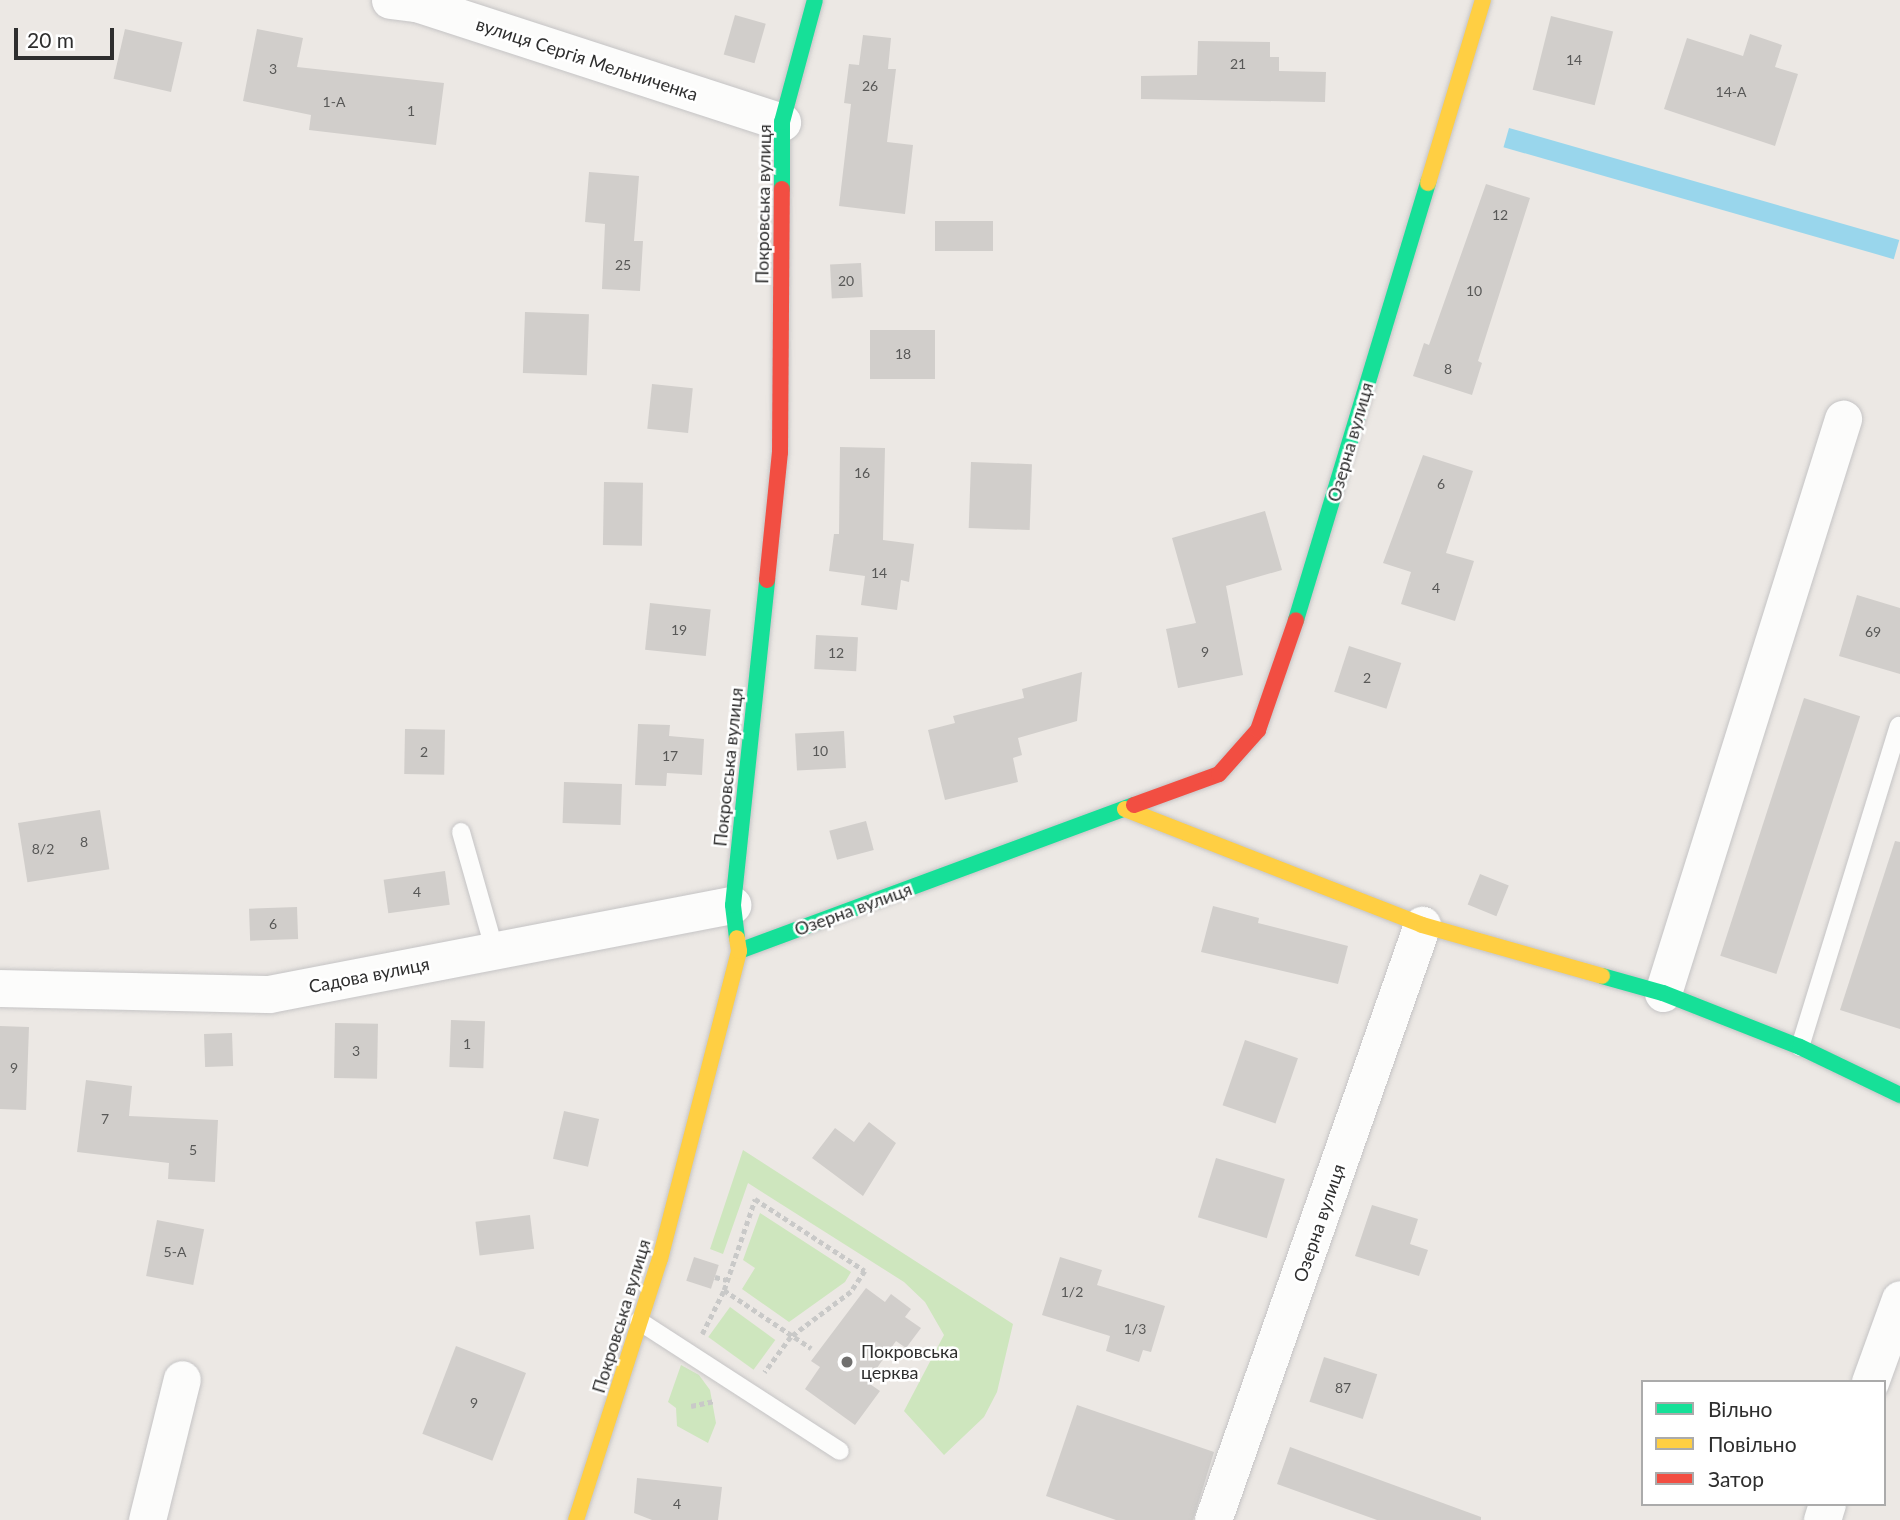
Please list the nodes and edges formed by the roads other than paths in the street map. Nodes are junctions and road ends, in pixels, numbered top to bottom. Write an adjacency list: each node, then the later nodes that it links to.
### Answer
1 (390, 0): 4 (street, вулиця Сергія Мельниченка)
2 (815, 0): 4 (street, Покровська вулиця)
3 (1483, 0): 7 (street, Озерна вулиця)
4 (782, 122): 9 (street, Покровська вулиця)
5 (1843, 419): 14 (street)
6 (1899, 726): 15 (lane)
7 (1125, 809): 10 (street); 12 (street, Озерна вулиця)
8 (461, 832): 11 (lane)
9 (733, 905): 11 (street, Садова вулиця); 12 (street, Покровська вулиця)
10 (1422, 925): 14 (street); 24 (street, Озерна вулиця)
11 (495, 951): 13 (street, Садова вулиця)
12 (739, 951): 18 (street, Покровська вулиця)
13 (0, 988)
14 (1662, 993): 15 (street)
15 (1800, 1047): 16 (street)
16 (1900, 1095)
17 (1900, 1299): 20 (street)
18 (639, 1321): 21 (lane); 23 (street, Покровська вулиця)
19 (182, 1379): 22 (street)
20 (1871, 1380)
21 (840, 1451)
22 (147, 1520)
23 (576, 1520)
24 (1213, 1520)

